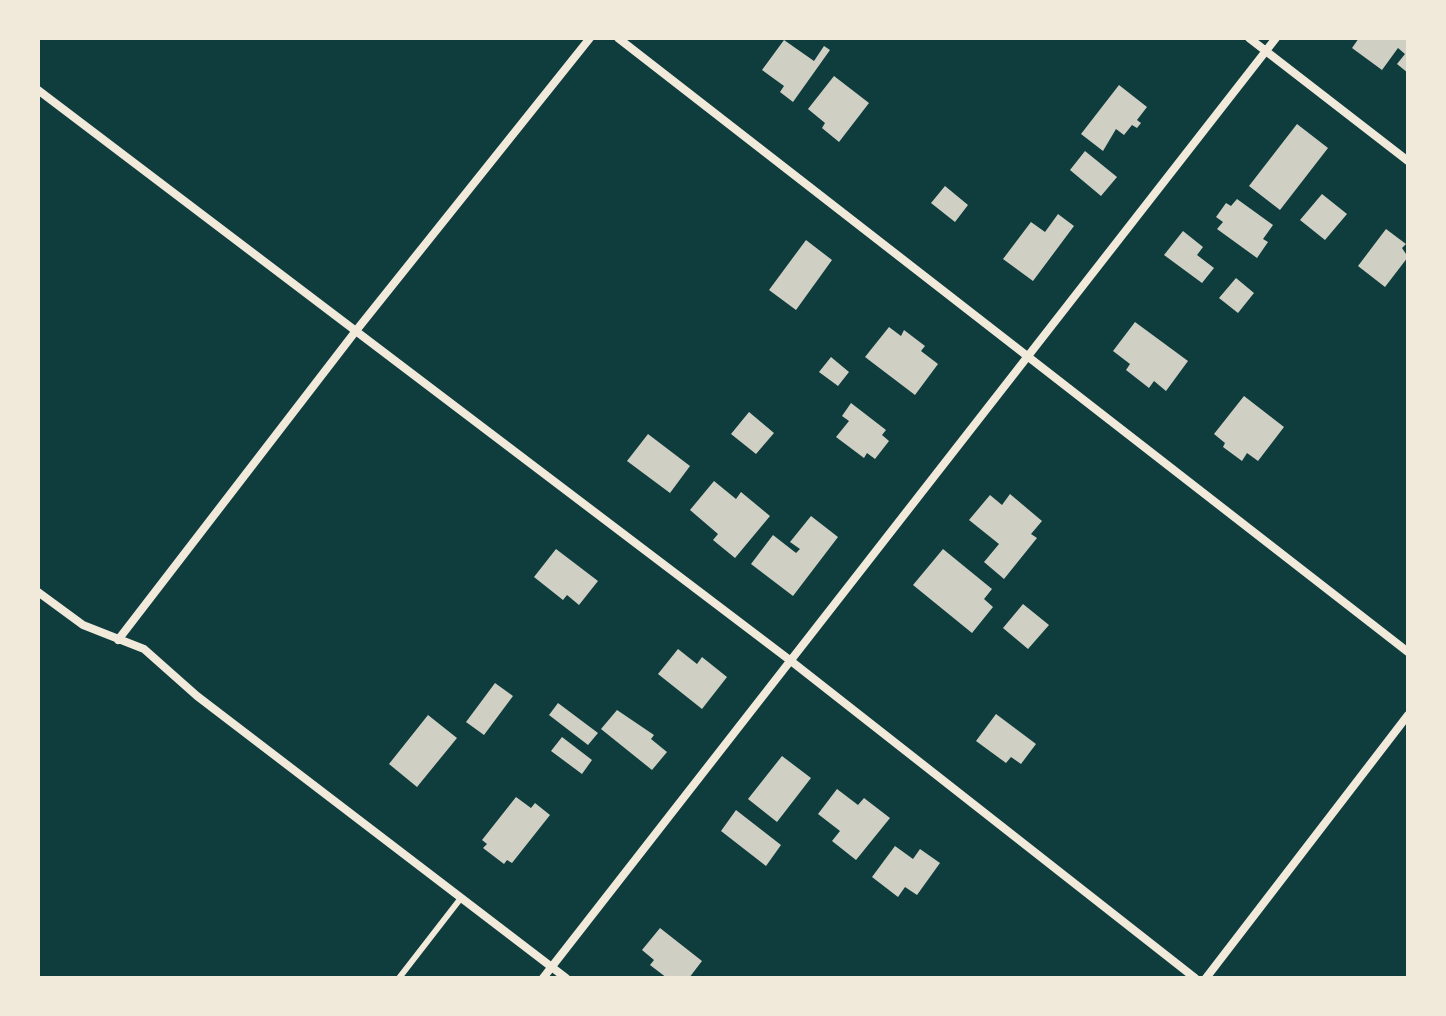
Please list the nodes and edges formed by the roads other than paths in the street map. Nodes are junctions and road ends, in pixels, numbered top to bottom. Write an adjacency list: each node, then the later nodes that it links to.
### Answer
1 (590, 38): 8 (street)
2 (618, 38): 9 (street)
3 (1249, 38): 5 (street)
4 (1276, 38): 5 (street)
5 (1266, 51): 7 (street); 9 (street)
6 (38, 90): 8 (street)
7 (1408, 161)
8 (355, 332): 11 (street); 13 (street)
9 (1031, 357): 12 (street); 13 (street)
10 (38, 592): 11 (street)
11 (118, 640): 15 (street)
12 (1408, 652)
13 (791, 661): 16 (street); 20 (street)
14 (1408, 715): 21 (street)
15 (461, 898): 16 (street); 17 (lane)
16 (552, 968): 18 (street); 19 (street)
17 (399, 978)
18 (543, 978)
19 (566, 978)
20 (1195, 978)
21 (1206, 978)

